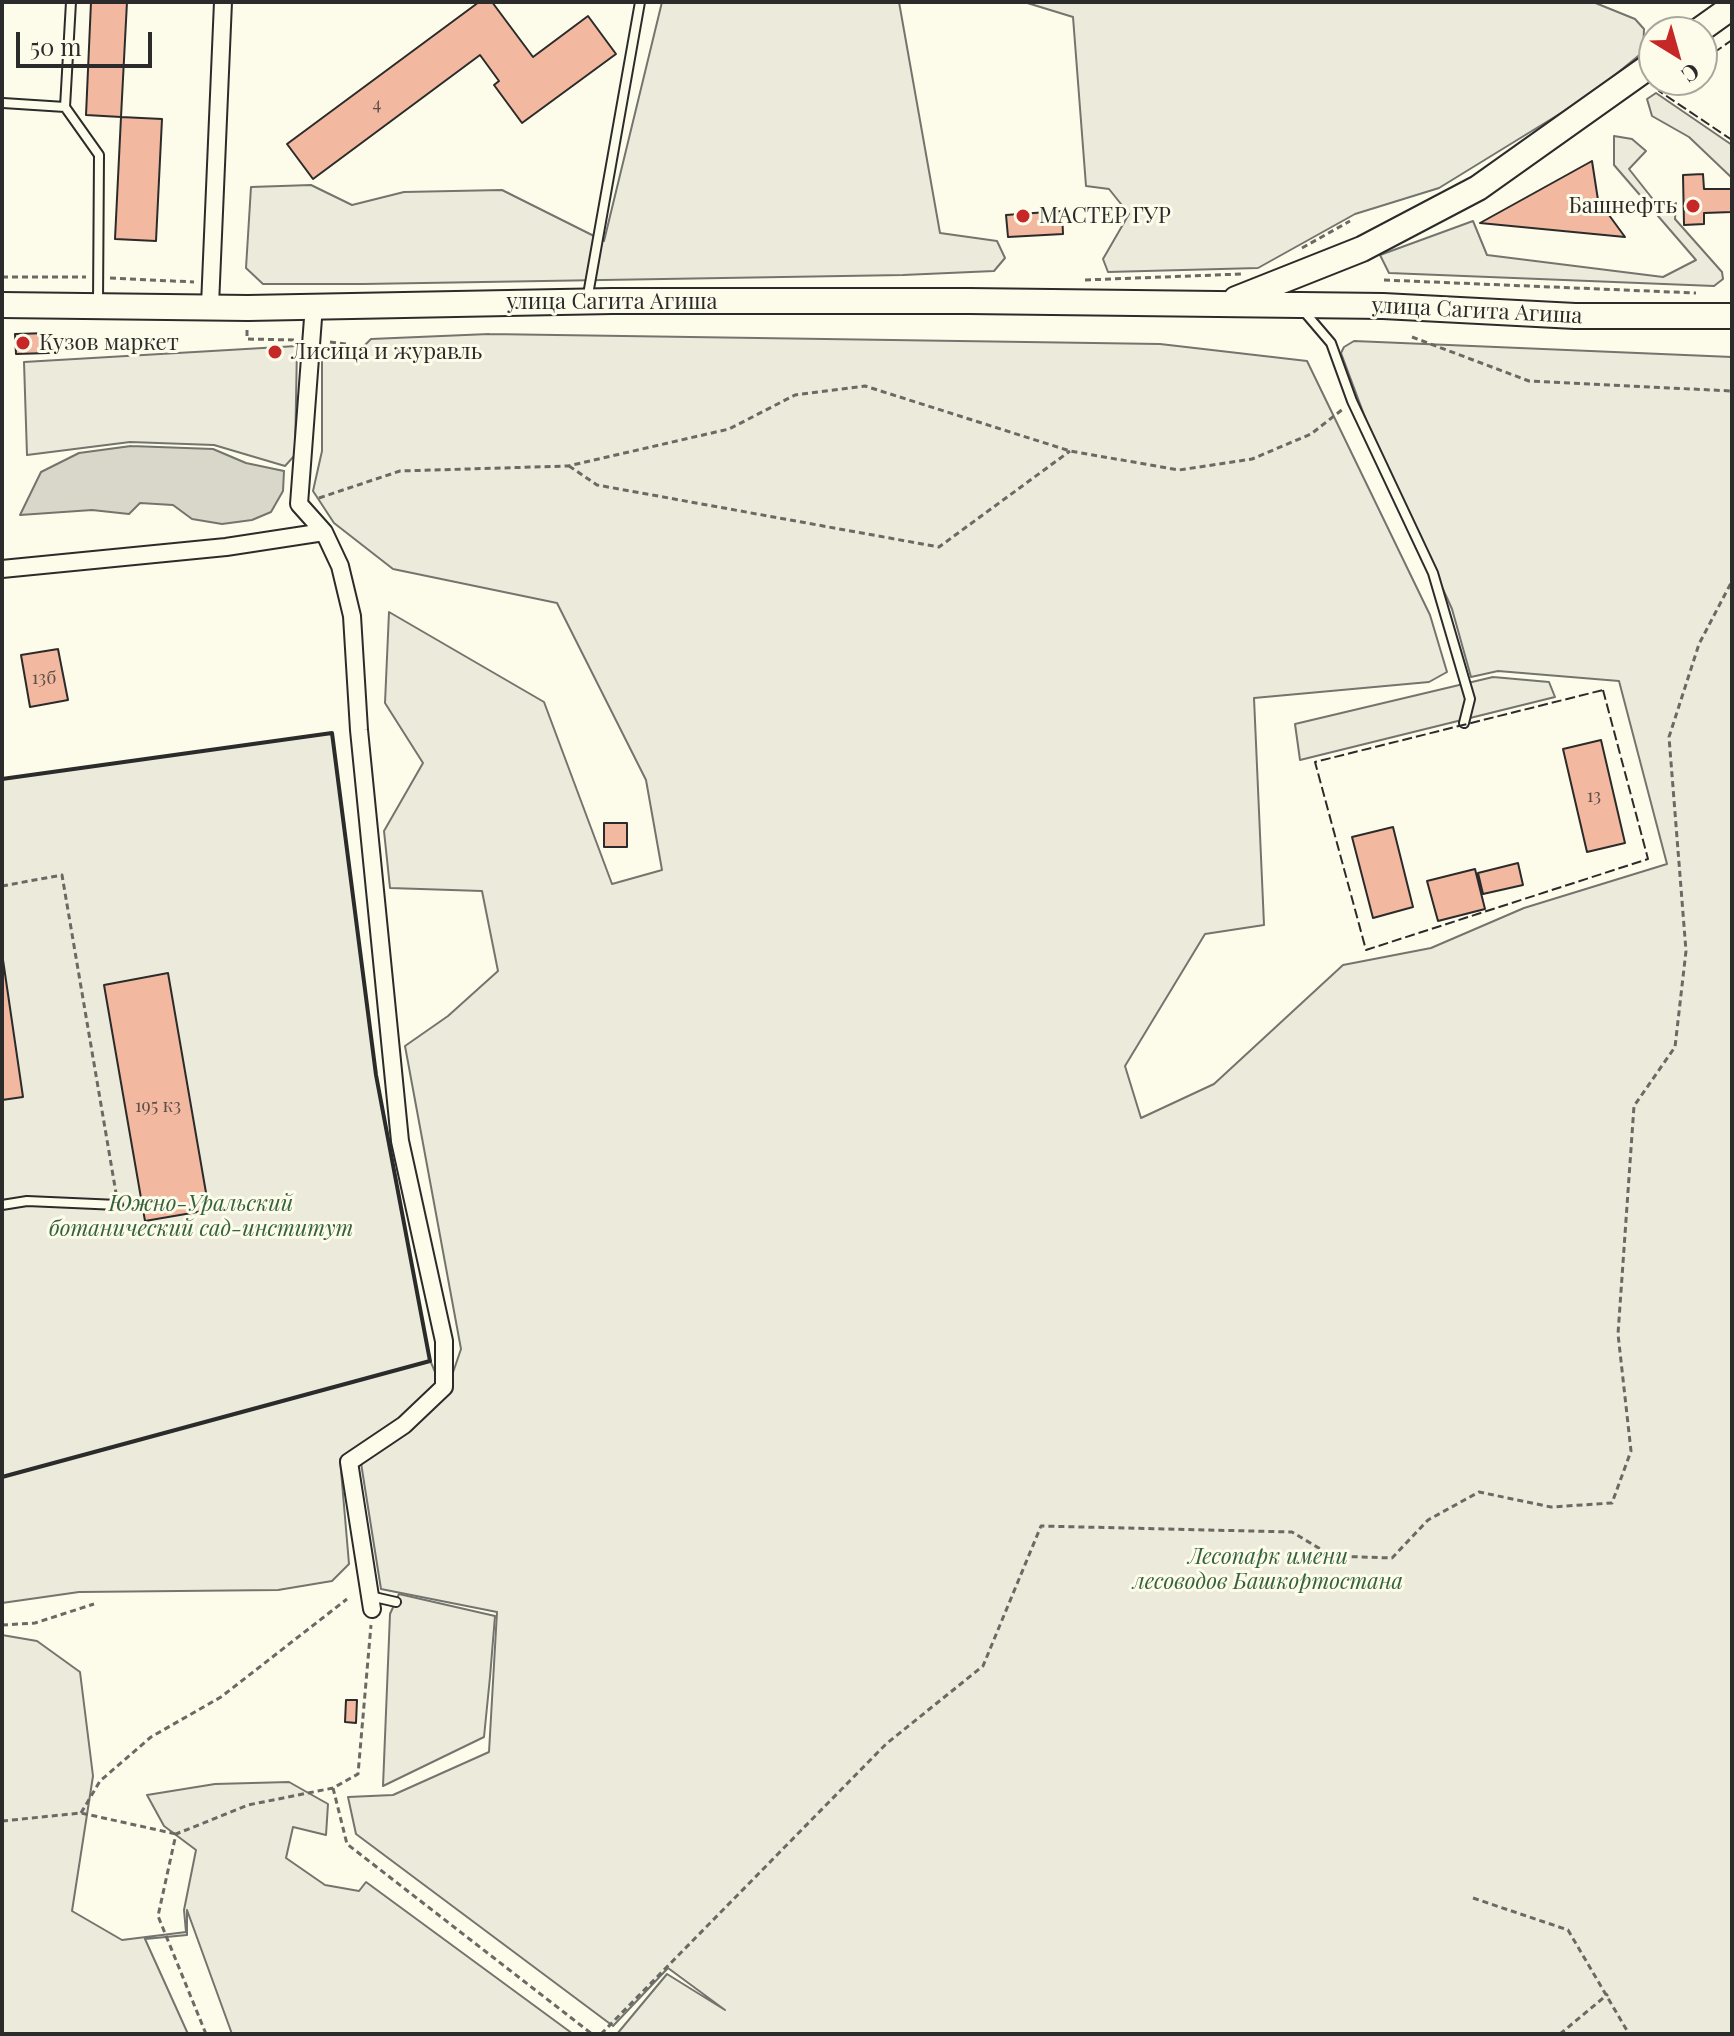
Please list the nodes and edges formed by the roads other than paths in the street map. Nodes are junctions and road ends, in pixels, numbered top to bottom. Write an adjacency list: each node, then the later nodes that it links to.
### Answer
1 (71, 2): 6 (lane)
2 (223, 2): 11 (street)
3 (640, 2): 8 (lane)
4 (1638, 74): 13 (main road, улица Сагита Агиша)
5 (2, 102): 6 (lane); 7 (lane)
6 (65, 107): 9 (lane)
7 (2, 115)
8 (589, 289)
9 (98, 304): 10 (main road, улица Сагита Агиша); 11 (main road, улица Сагита Агиша)
10 (2, 305)
11 (210, 305): 12 (main road, улица Сагита Агиша)
12 (314, 305): 13 (main road, улица Сагита Агиша); 16 (street)
13 (1222, 305): 14 (main road, улица Сагита Агиша)
14 (1299, 305): 15 (main road, улица Сагита Агиша); 18 (lane)
15 (1732, 316)
16 (324, 532): 17 (street); 22 (street)
17 (2, 569)
18 (1464, 723)
19 (2, 1205): 20 (lane)
20 (118, 1205)
21 (396, 1602): 22 (lane)
22 (371, 1603)

